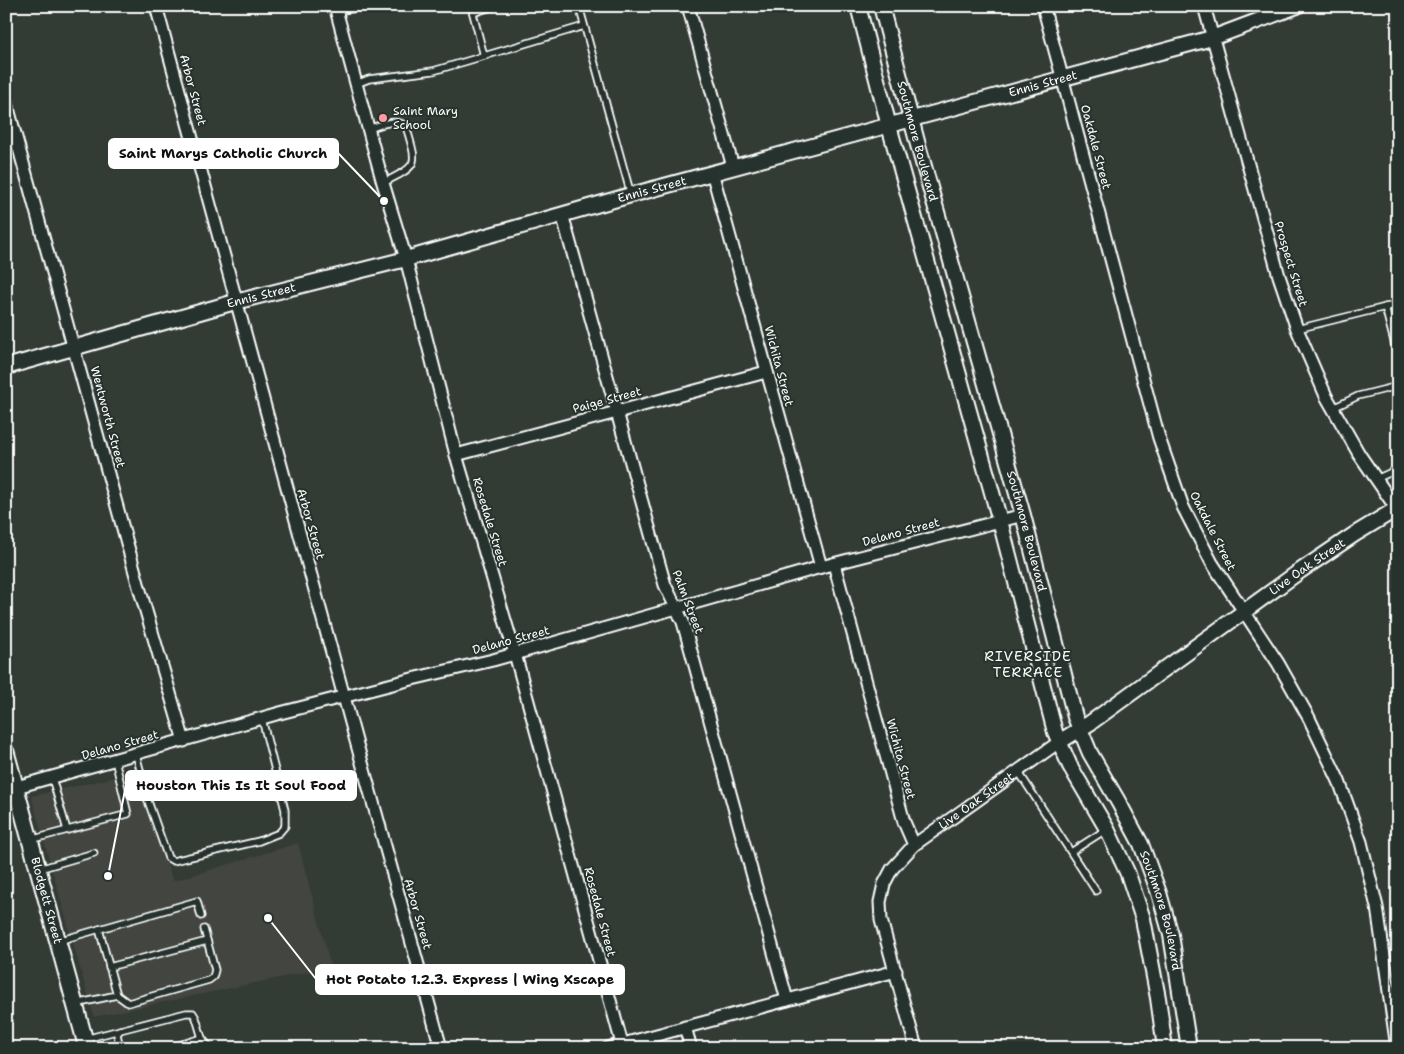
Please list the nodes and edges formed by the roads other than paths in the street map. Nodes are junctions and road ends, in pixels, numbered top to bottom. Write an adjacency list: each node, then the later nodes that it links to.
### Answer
1 (156, 6): 28 (street, Arbor Street)
2 (372, 6): 11 (lane)
3 (494, 6): 12 (lane)
4 (579, 6): 13 (lane)
5 (688, 6): 22 (street)
6 (858, 6): 20 (street, Southmore Boulevard)
7 (881, 6): 19 (street, Southmore Boulevard)
8 (1043, 6): 16 (street, Oakdale Street)
9 (1204, 6): 14 (street, Prospect Street)
10 (1297, 6): 14 (street, Ennis Street)
11 (336, 9): 17 (street, Rosedale Street)
12 (472, 9): 15 (lane)
13 (584, 26): 15 (lane); 25 (lane)
14 (1212, 38): 16 (street, Ennis Street); 31 (street, Prospect Street)
15 (484, 56): 17 (lane)
16 (1064, 79): 19 (street, Ennis Street); 48 (street, Oakdale Street)
17 (356, 84): 21 (street, Rosedale Street)
18 (6, 100): 32 (street, Wentworth Street)
19 (912, 120): 20 (street, Ennis Street); 43 (street, Southmore Boulevard)
20 (889, 126): 22 (street, Ennis Street); 44 (street, Southmore Boulevard)
21 (368, 129): 24 (street, Rosedale Street); 24 (lane)
22 (733, 167): 23 (street, Ennis Street)
23 (712, 172): 25 (street, Ennis Street); 35 (street, Wichita Street)
24 (383, 183): 27 (street, Rosedale Street)
25 (631, 195): 26 (street, Ennis Street)
26 (562, 214): 27 (street, Ennis Street); 38 (street, Palm Street)
27 (406, 258): 28 (street, Ennis Street); 39 (street, Rosedale Street)
28 (236, 302): 32 (street, Ennis Street); 50 (street, Arbor Street)
29 (1398, 304): 30 (lane)
30 (1386, 307): 31 (lane); 33 (lane)
31 (1297, 329): 37 (street, Prospect Street)
32 (75, 348): 34 (street, Ennis Street); 53 (street, Wentworth Street)
33 (1398, 357)
34 (6, 367)
35 (766, 372): 38 (street, Paige Street); 46 (street, Wichita Street)
36 (1398, 386): 37 (lane)
37 (1333, 408): 41 (street, Prospect Street)
38 (618, 412): 39 (street, Paige Street); 47 (street, Palm Street)
39 (456, 456): 49 (street, Rosedale Street)
40 (1398, 469): 41 (lane)
41 (1376, 479): 42 (street, Prospect Street)
42 (1397, 509): 48 (street, Live Oak Street)
43 (1023, 515): 44 (street, Delano Street); 52 (street, Southmore Boulevard)
44 (1000, 520): 45 (street, Delano Street); 54 (street, Southmore Boulevard)
45 (834, 564): 46 (street, Delano Street); 64 (street, Wichita Street)
46 (821, 567): 47 (street, Delano Street)
47 (676, 608): 49 (street, Delano Street); 79 (street, Palm Street)
48 (1244, 611): 52 (street, Live Oak Street); 95 (street, Oakdale Street)
49 (515, 654): 50 (street, Delano Street); 85 (street, Rosedale Street)
50 (345, 696): 51 (street, Delano Street); 89 (street, Arbor Street)
51 (262, 719): 53 (street, Delano Street); 56 (lane)
52 (1079, 728): 54 (street, Live Oak Street); 76 (street, Southmore Boulevard)
53 (184, 741): 56 (street, Delano Street)
54 (1059, 742): 58 (street, Live Oak Street); 61 (street, Southmore Boulevard)
55 (6, 752): 60 (main road, Blodgett Street)
56 (136, 754): 57 (street, Delano Street)
57 (116, 760): 59 (street, Delano Street); 62 (lane)
58 (1018, 770): 64 (street, Live Oak Street); 65 (lane)
59 (52, 778): 60 (street, Delano Street); 62 (lane)
60 (11, 789): 63 (main road, Blodgett Street)
61 (1107, 829): 65 (lane); 78 (street, Southmore Boulevard)
62 (67, 830): 63 (lane)
63 (30, 840): 67 (main road, Blodgett Street)
64 (914, 845): 75 (street, Live Oak Street)
65 (1070, 852): 68 (lane)
66 (94, 853): 67 (lane)
67 (38, 869): 72 (main road, Blodgett Street)
68 (1096, 891)
69 (201, 916): 70 (lane)
70 (99, 929): 72 (lane); 74 (lane)
71 (204, 929): 73 (lane)
72 (57, 941): 80 (main road, Blodgett Street)
73 (207, 942): 74 (lane); 77 (lane)
74 (109, 966): 77 (lane)
75 (896, 971): 79 (street); 92 (street)
76 (1181, 994): 78 (street); 94 (street, Southmore Boulevard)
77 (117, 996): 80 (lane)
78 (1158, 998): 93 (street, Southmore Boulevard)
79 (786, 1000): 81 (street)
80 (75, 1004): 84 (main road, Blodgett Street)
81 (685, 1027): 85 (street); 91 (street)
82 (120, 1030): 83 (lane); 84 (lane); 86 (lane)
83 (202, 1038): 87 (lane); 88 (lane)
84 (86, 1043)
85 (622, 1044): 90 (street)
86 (120, 1048)
87 (170, 1048)
88 (210, 1048)
89 (442, 1048)
90 (608, 1048)
91 (691, 1048)
92 (916, 1048)
93 (1165, 1048)
94 (1189, 1048)
95 (1397, 1048)

